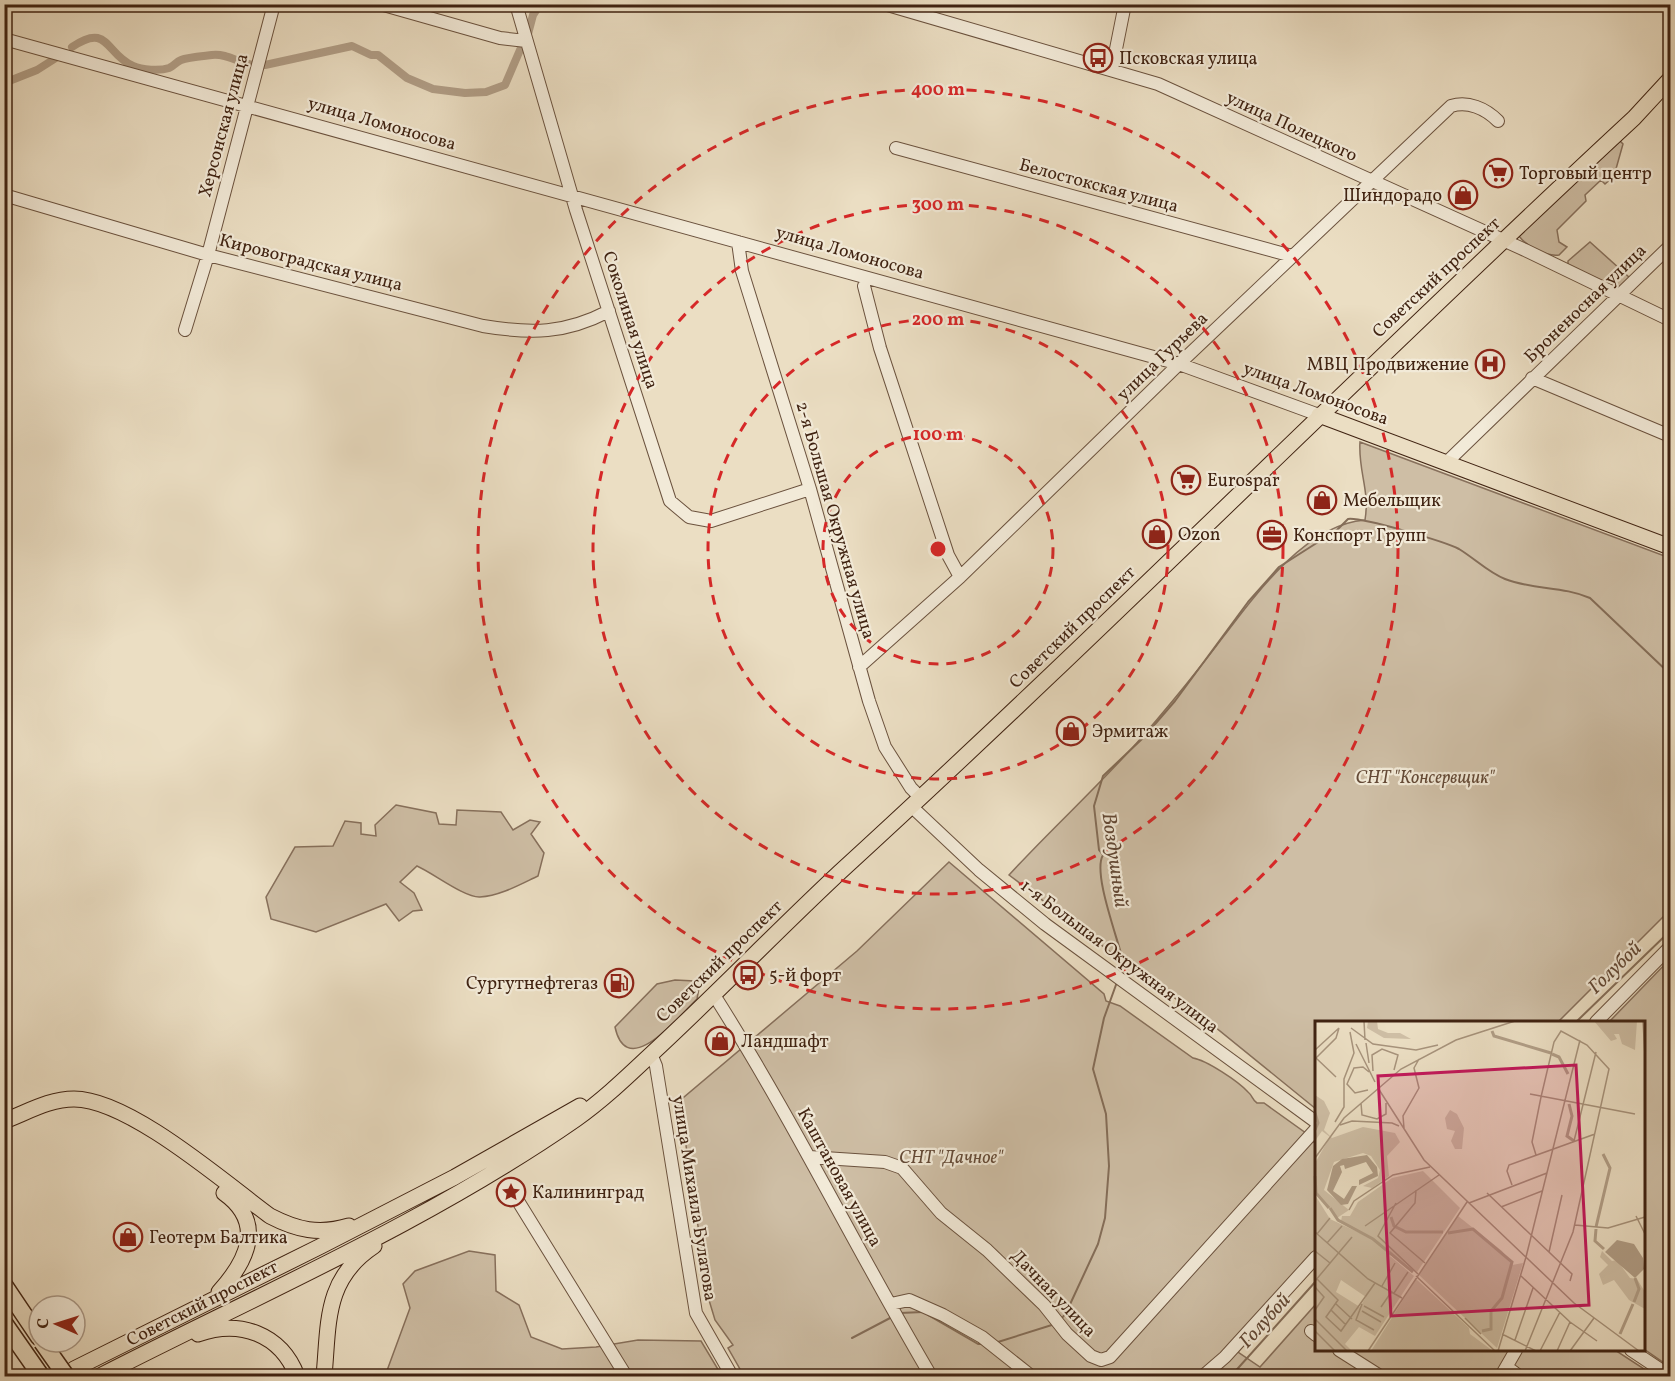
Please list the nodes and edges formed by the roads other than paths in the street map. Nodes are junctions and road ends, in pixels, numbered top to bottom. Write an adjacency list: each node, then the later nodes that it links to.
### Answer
1 (274, 4): 10 (street, Херсонская улица)
2 (380, 4): 7 (street)
3 (516, 4): 7 (street, Соколиная улица)
4 (884, 4): 8 (street, улица Полецкого)
5 (1125, 4): 8 (street)
6 (4, 39): 10 (street, улица Ломоносова)
7 (526, 41): 15 (street, Соколиная улица)
8 (1112, 69): 13 (street, улица Полецкого)
9 (1671, 78): 16 (main road, Советский проспект)
10 (247, 106): 15 (street, улица Ломоносова); 19 (street, Херсонская улица)
11 (1498, 121): 13 (street, улица Гурьева)
12 (896, 148): 20 (street, Белостокская улица)
13 (1371, 182): 16 (street, улица Полецкого); 20 (street, улица Гурьева)
14 (4, 195): 19 (street, Кировоградская улица)
15 (573, 195): 17 (street, улица Ломоносова); 23 (street, Соколиная улица)
16 (1503, 241): 22 (street, улица Полецкого); 28 (main road, Советский проспект)
17 (738, 242): 26 (street, улица Ломоносова); 31 (street, 2-я Большая Окружная улица)
18 (1671, 246): 22 (street, Броненосная улица)
19 (208, 255): 23 (street, Кировоградская улица); 25 (street, Херсонская улица)
20 (1292, 256): 26 (street, улица Гурьева)
21 (864, 286): 33 (street)
22 (1618, 295): 24 (street, улица Полецкого); 27 (street, Броненосная улица)
23 (609, 311): 31 (street, Соколиная улица)
24 (1671, 320)
25 (185, 330)
26 (1179, 364): 28 (street, улица Ломоносова); 33 (street, улица Гурьева)
27 (1532, 378): 29 (street); 30 (street, Броненосная улица)
28 (1319, 415): 30 (main road, улица Ломоносова); 35 (main road, Советский проспект)
29 (1671, 436)
30 (1447, 462): 32 (main road, улица Ломоносова)
31 (810, 489): 34 (street, 2-я Большая Окружная улица)
32 (1671, 547)
33 (960, 578): 34 (street, улица Гурьева)
34 (859, 667): 35 (street, 2-я Большая Окружная улица)
35 (916, 802): 37 (main road, Советский проспект); 42 (street, 1-я Большая Окружная улица)
36 (1671, 947): 38 (street)
37 (714, 995): 39 (main road, Советский проспект); 45 (street, Каштановая улица)
38 (1598, 1021)
39 (651, 1054): 40 (main road, Советский проспект); 67 (street, улица Михаила Булатова)
40 (627, 1075): 47 (main road, Советский проспект); 48 (main road, Советский проспект)
41 (4, 1121): 48 (main road)
42 (1315, 1121)
43 (4, 1130): 51 (main road)
44 (1315, 1131): 45 (street, Дачная улица)
45 (809, 1157): 52 (street, Каштановая улица)
46 (518, 1201): 66 (street)
47 (426, 1211): 59 (main road, Советский проспект); 65 (main road)
48 (376, 1218): 51 (main road, Советский проспект)
49 (1315, 1259): 70 (street)
50 (4, 1285): 53 (highway)
51 (213, 1299): 61 (main road, Советский проспект)
52 (891, 1304): 68 (street, Каштановая улица); 69 (street)
53 (27, 1319)
54 (4, 1323): 62 (highway)
55 (1341, 1351): 71 (street)
56 (1515, 1351): 60 (street)
57 (1632, 1351): 73 (street)
58 (53, 1354): 61 (highway, bridge)
59 (139, 1356): 63 (main road, Советский проспект); 64 (main road)
60 (1504, 1372): 72 (street)
61 (70, 1373)
62 (41, 1377)
63 (100, 1377)
64 (297, 1377)
65 (324, 1377)
66 (626, 1377)
67 (732, 1377)
68 (931, 1377)
69 (1031, 1377)
70 (1203, 1377)
71 (1380, 1377)
72 (1520, 1377)
73 (1670, 1377)

